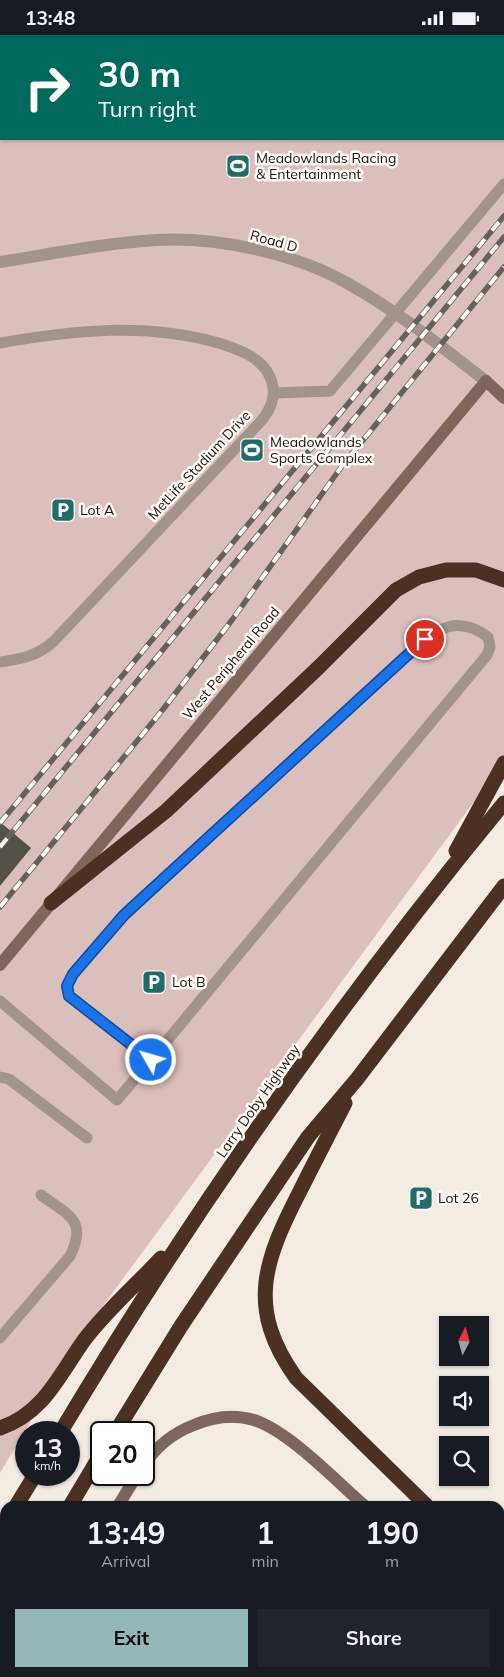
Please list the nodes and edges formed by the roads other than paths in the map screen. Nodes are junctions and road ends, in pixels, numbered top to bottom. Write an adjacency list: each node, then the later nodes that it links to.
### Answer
1 (504, 184): 5 (lane)
2 (0, 262): 4 (street, Road D)
3 (0, 343): 5 (lane)
4 (486, 381): 6 (street, Road D); 7 (street); 14 (street, West Peripheral Road)
5 (274, 393): 9 (lane, MetLife Stadium Drive)
6 (504, 393)
7 (504, 398)
8 (504, 580): 14 (highway)
9 (0, 662)
10 (504, 763): 12 (highway)
11 (504, 803): 12 (highway, Larry Doby Highway)
12 (436, 886): 22 (highway, Larry Doby Highway)
13 (504, 886): 19 (highway)
14 (51, 903): 15 (street, West Peripheral Road)
15 (0, 965)
16 (0, 1001): 17 (lane)
17 (151, 1060): 17 (lane)
18 (0, 1077): 20 (lane)
19 (357, 1079): 25 (highway); 35 (highway)
20 (87, 1138)
21 (41, 1195): 23 (lane)
22 (190, 1228): 24 (highway, Larry Doby Highway); 26 (highway)
23 (0, 1338)
24 (68, 1421)
25 (122, 1421)
26 (0, 1428)
27 (155, 1452): 34 (street)
28 (90, 1472): 32 (highway)
29 (28, 1486): 31 (highway)
30 (130, 1486): 33 (street)
31 (19, 1501)
32 (73, 1501)
33 (121, 1501)
34 (359, 1501)
35 (422, 1501)

